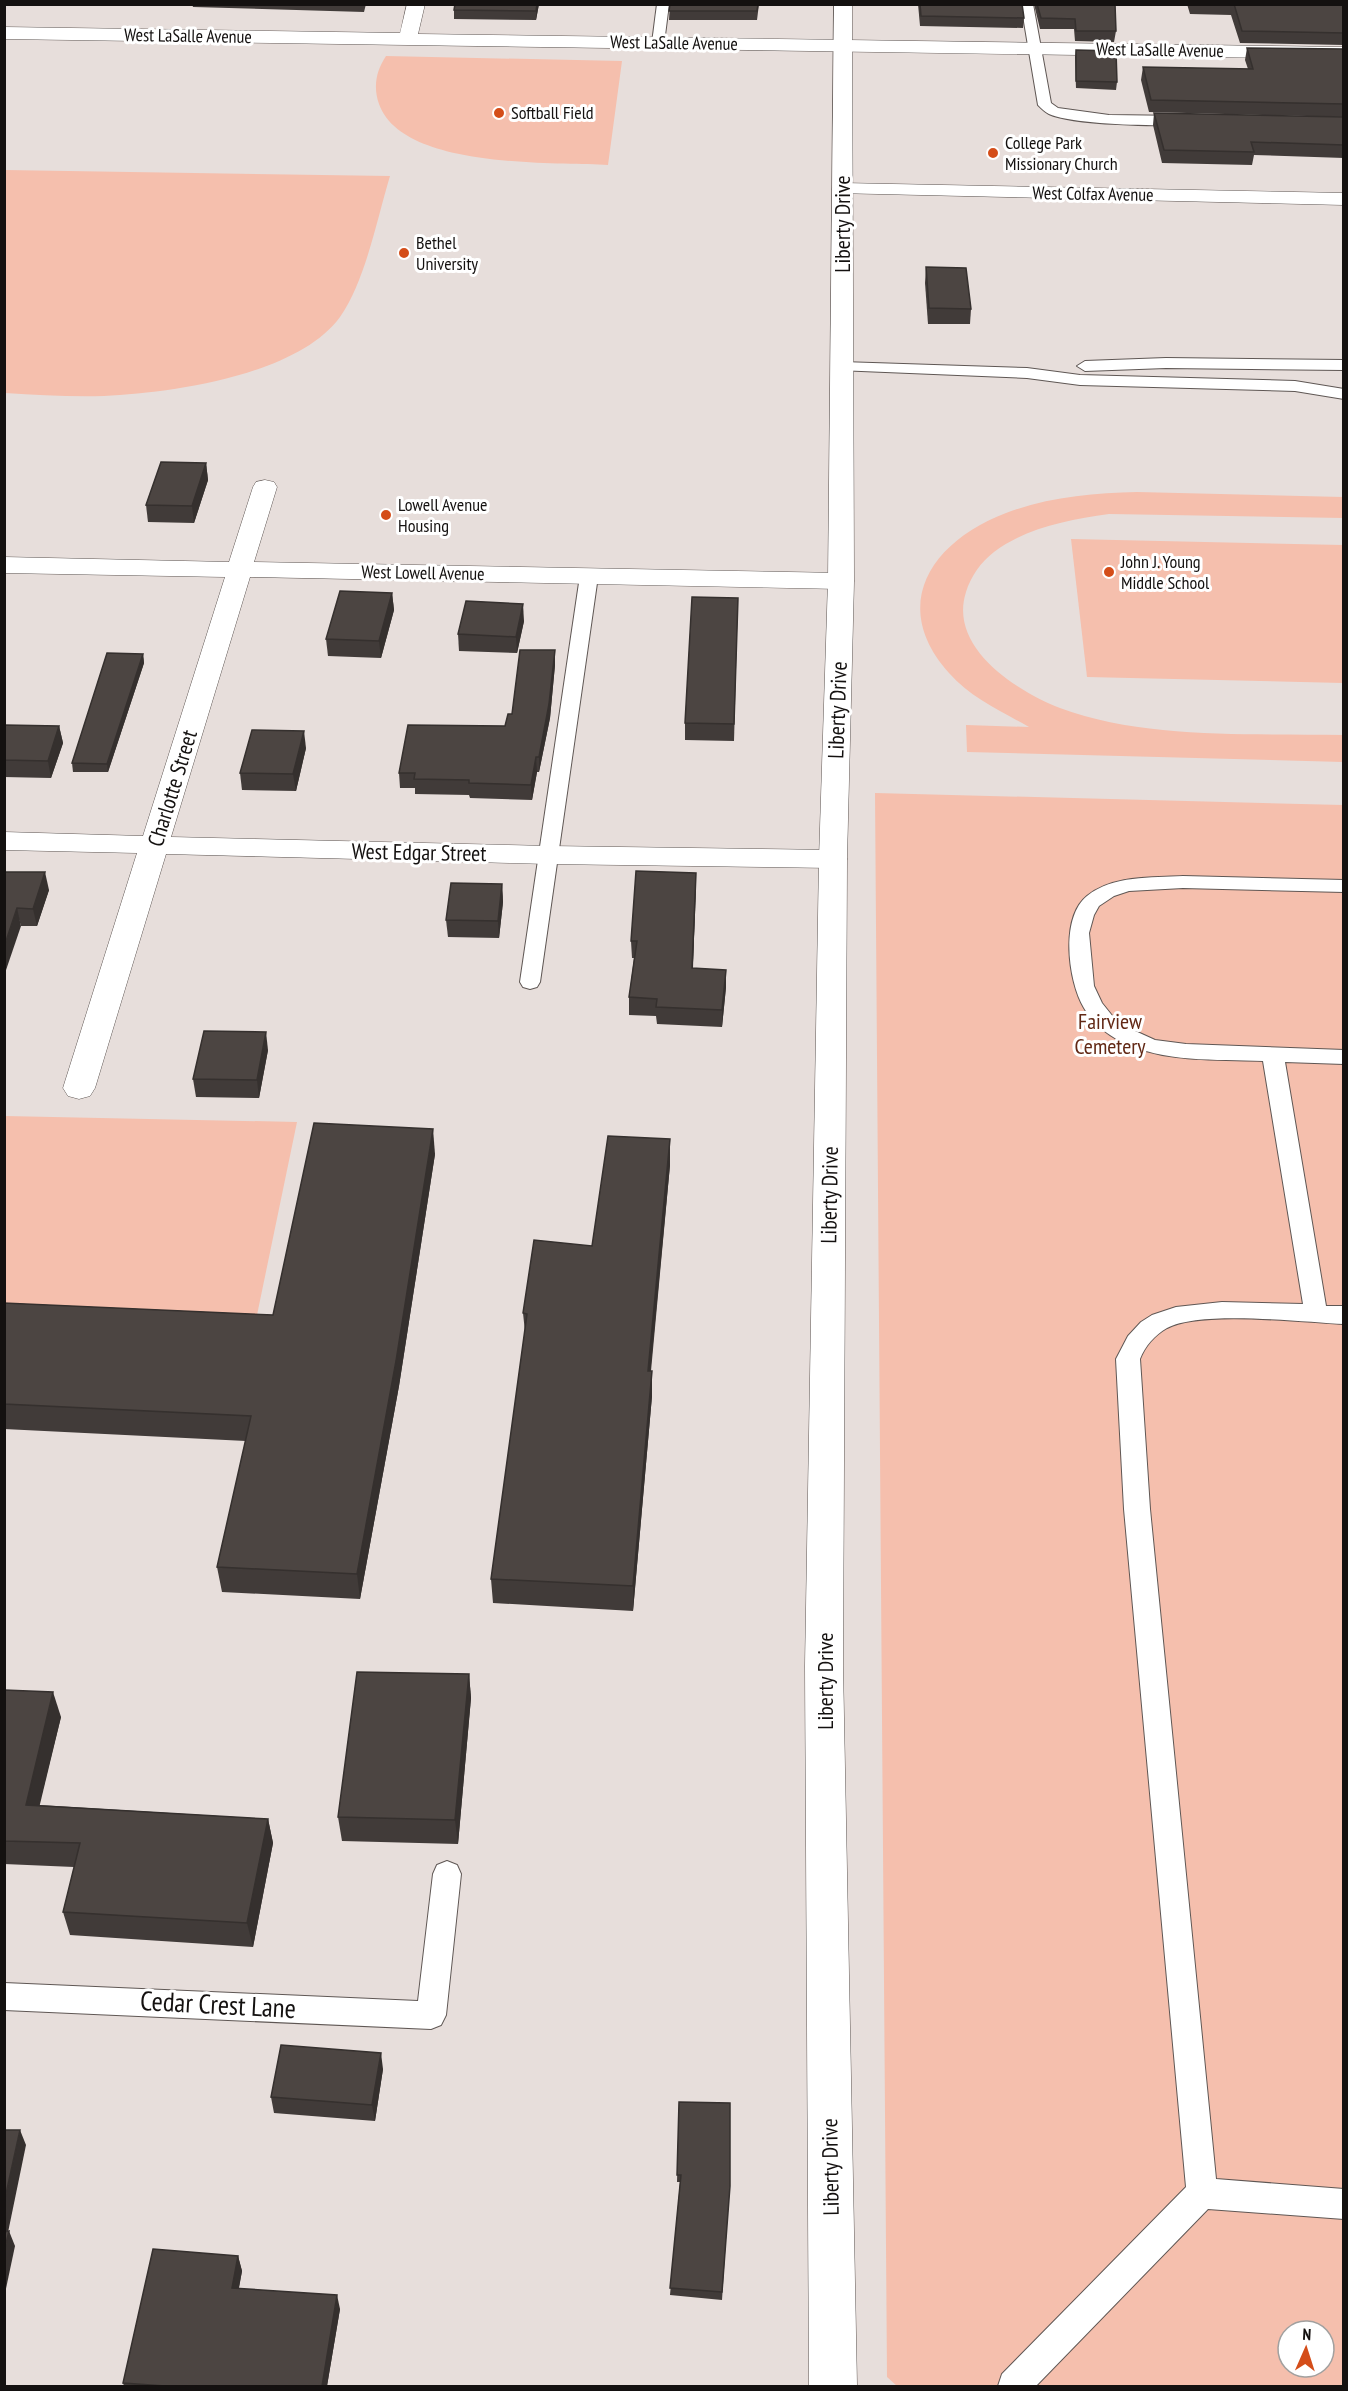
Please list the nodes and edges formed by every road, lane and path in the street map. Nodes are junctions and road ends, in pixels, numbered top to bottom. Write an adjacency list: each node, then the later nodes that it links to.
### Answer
1 (416, 4): 6 (street)
2 (663, 4): 7 (lane)
3 (843, 4): 8 (street, Liberty Drive)
4 (1027, 4): 9 (lane)
5 (4, 33): 6 (street, West LaSalle Avenue)
6 (408, 39): 7 (street, West LaSalle Avenue)
7 (658, 43): 8 (street, West LaSalle Avenue)
8 (842, 45): 9 (street, West LaSalle Avenue); 12 (street, Liberty Drive)
9 (1034, 48): 10 (street, West LaSalle Avenue); 11 (lane)
10 (1344, 53)
11 (1202, 120)
12 (842, 189): 13 (street, West Colfax Avenue); 15 (street, Liberty Drive)
13 (1344, 200)
14 (1344, 365): 16 (lane)
15 (842, 367): 16 (lane); 22 (street, Liberty Drive)
16 (1027, 373): 17 (lane)
17 (1344, 394)
18 (265, 487): 20 (street, Charlotte Street)
19 (4, 565): 20 (street, West Lowell Avenue)
20 (239, 569): 21 (street, West Lowell Avenue); 24 (street, Charlotte Street)
21 (589, 576): 22 (street, West Lowell Avenue); 25 (lane)
22 (841, 581): 26 (street, Liberty Drive)
23 (4, 842): 24 (street, West Edgar Street)
24 (154, 845): 25 (street, West Edgar Street); 31 (street, Charlotte Street)
25 (549, 855): 26 (street, West Edgar Street); 28 (lane)
26 (833, 859): 38 (street, Liberty Drive)
27 (1344, 886): 29 (lane)
28 (530, 982)
29 (1273, 1055): 30 (lane); 32 (lane)
30 (1344, 1057)
31 (79, 1088)
32 (1316, 1314): 33 (lane); 36 (lane)
33 (1344, 1315)
34 (447, 1874): 35 (lane, Cedar Crest Lane)
35 (4, 1996)
36 (1202, 2193): 37 (lane); 39 (lane)
37 (1344, 2204)
38 (833, 2386)
39 (1014, 2386)

